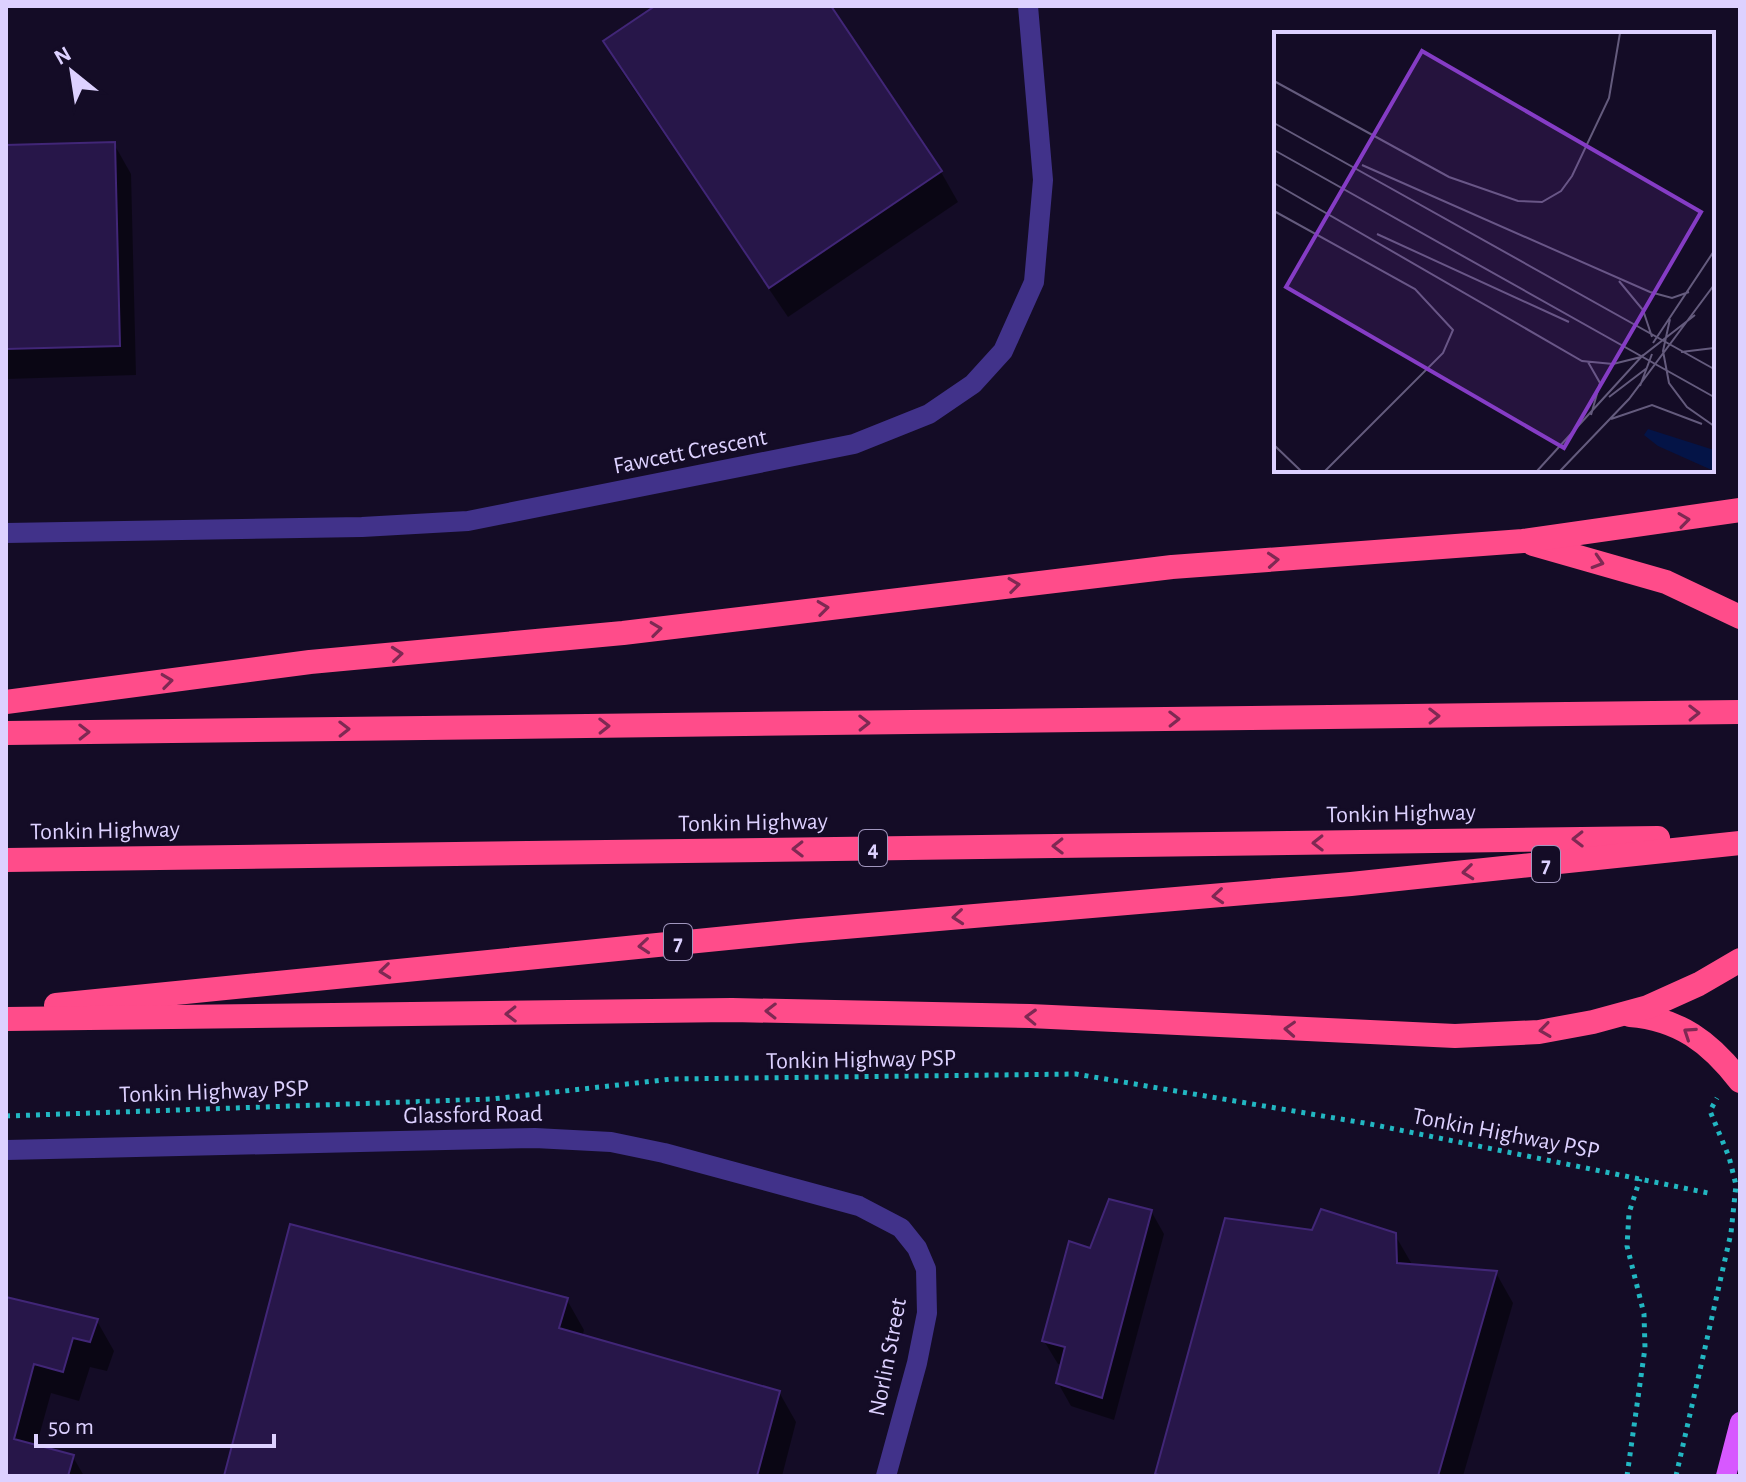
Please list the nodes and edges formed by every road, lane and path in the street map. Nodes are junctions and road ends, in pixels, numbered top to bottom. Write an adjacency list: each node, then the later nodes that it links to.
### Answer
1 (1028, 6): 3 (street, Fawcett Crescent)
2 (1740, 510): 4 (highway, one-way to 2)
3 (6, 533)
4 (1523, 541): 5 (highway, one-way to 5); 6 (highway, one-way to 4)
5 (1740, 617)
6 (6, 702)
7 (1740, 712): 8 (highway, one-way to 7)
8 (6, 733)
9 (1740, 837): 11 (highway, Tonkin Highway / 4, one-way to 11)
10 (1740, 843): 13 (highway, 7, one-way to 13)
11 (6, 860)
12 (1740, 960): 14 (highway)
13 (6, 1010)
14 (1622, 1014): 15 (highway, one-way to 15); 16 (highway, one-way to 14)
15 (6, 1019)
16 (1740, 1081)
17 (1717, 1098): 26 (path)
18 (6, 1116): 20 (path, Tonkin Highway PSP)
19 (6, 1150): 22 (street, Glassford Road)
20 (1640, 1179): 21 (path, Tonkin Highway PSP); 25 (path)
21 (1708, 1193)
22 (917, 1248): 24 (street, Norlin Street)
23 (1740, 1422): 27 (main road)
24 (886, 1476)
25 (1627, 1476)
26 (1676, 1476)
27 (1726, 1476)

